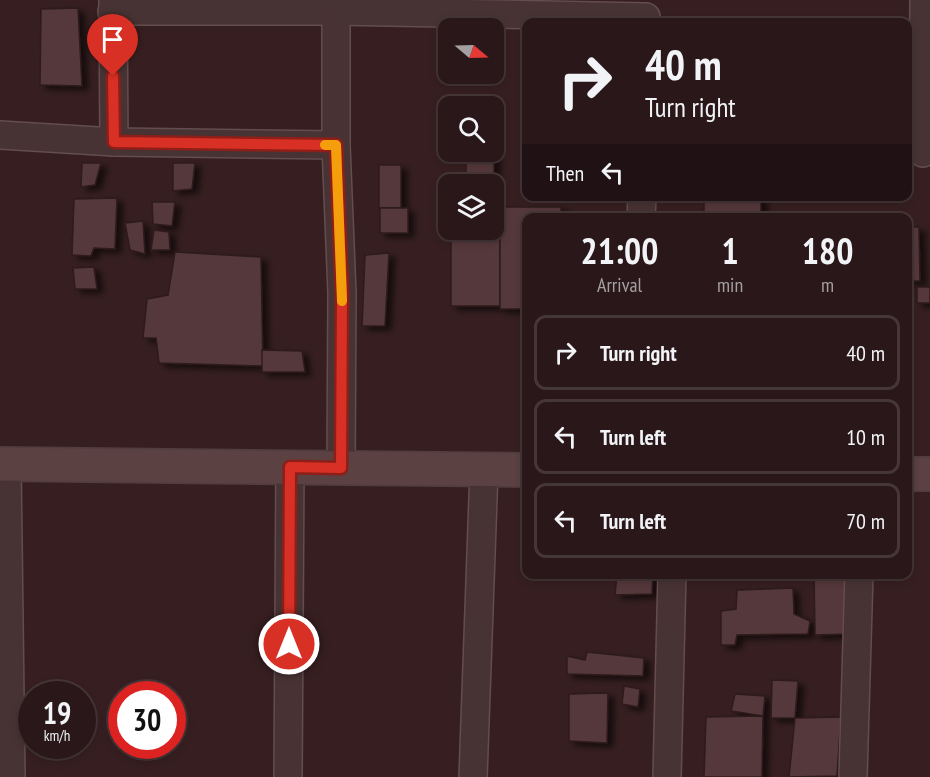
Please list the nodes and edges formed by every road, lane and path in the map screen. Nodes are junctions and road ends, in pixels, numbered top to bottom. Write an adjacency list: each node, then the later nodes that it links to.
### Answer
1 (924, 0): 8 (street)
2 (113, 6): 3 (street); 6 (street)
3 (336, 11): 4 (street); 7 (street)
4 (646, 13)
5 (0, 135): 6 (street)
6 (114, 142): 7 (street)
7 (336, 145): 11 (street)
8 (920, 154)
9 (4, 464): 10 (street); 18 (street)
10 (290, 467): 11 (street); 19 (street)
11 (341, 468): 12 (street)
12 (484, 470): 13 (street); 20 (street)
13 (522, 470)
14 (912, 474): 15 (street)
15 (930, 474)
16 (672, 579): 21 (street)
17 (859, 579): 22 (street)
18 (12, 777)
19 (288, 777)
20 (473, 777)
21 (667, 777)
22 (853, 777)

